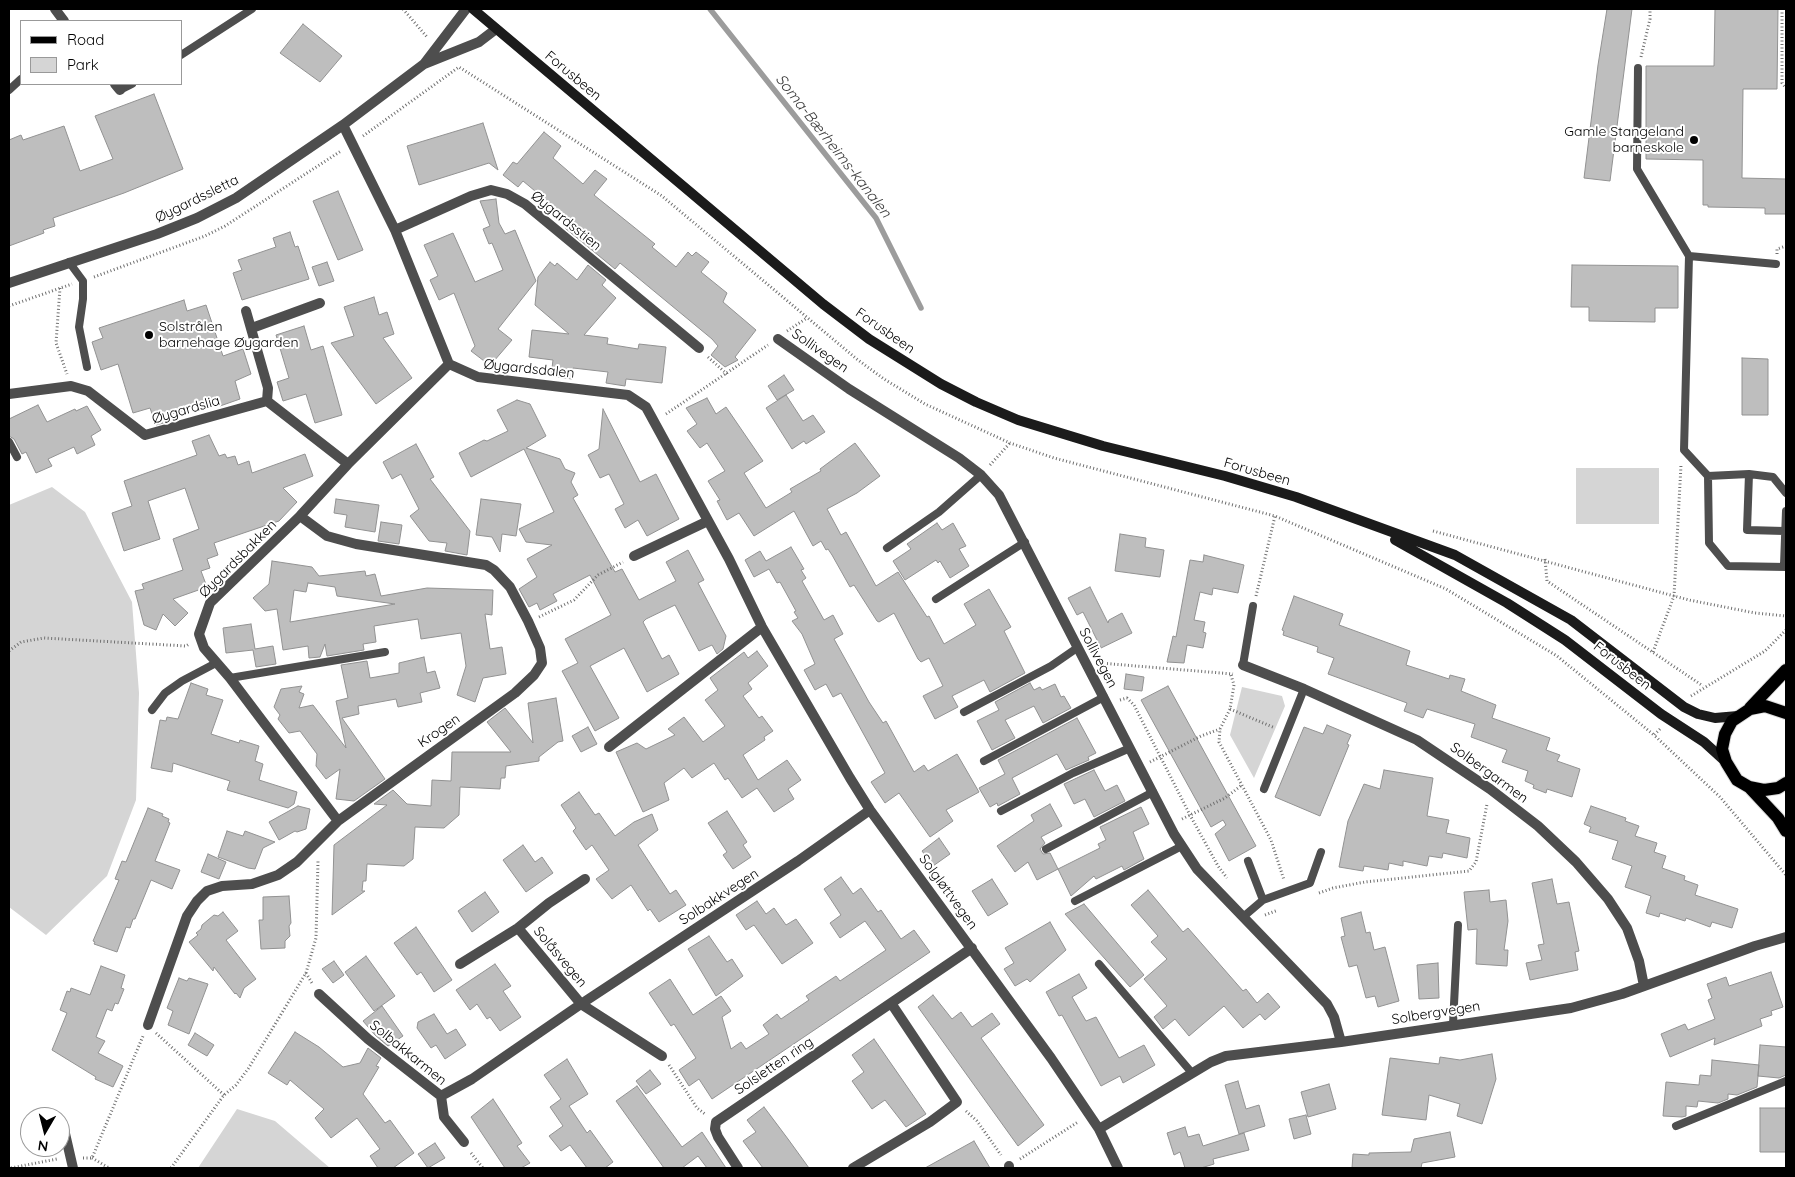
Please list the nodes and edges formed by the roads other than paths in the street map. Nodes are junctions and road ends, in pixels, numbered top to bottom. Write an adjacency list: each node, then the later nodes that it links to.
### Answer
1 (55, 9): 5 (street)
2 (252, 9): 7 (lane)
3 (466, 9): 8 (street, Øygardssletta)
4 (473, 9): 6 (main road, Forusbeen)
5 (63, 20)
6 (496, 29): 8 (street, Øygardssletta); 37 (main road, Forusbeen)
7 (182, 54)
8 (424, 64): 12 (street, Øygardssletta)
9 (1638, 68): 14 (lane)
10 (20, 81): 11 (lane)
11 (9, 90)
12 (343, 125): 13 (street); 15 (street, Øygardssletta)
13 (395, 230): 22 (street, Øygardsstien); 23 (street)
14 (1689, 256): 16 (lane); 32 (lane)
15 (69, 262): 17 (street, Øygardssletta); 24 (lane)
16 (1776, 264)
17 (9, 283)
18 (320, 303): 20 (street)
19 (246, 311): 20 (street)
20 (252, 328): 26 (street)
21 (778, 339): 31 (street, Sollivegen)
22 (698, 348)
23 (450, 364): 29 (street, Øygardsbakken); 36 (street, Øygardsdalen)
24 (87, 368)
25 (9, 394): 26 (street, Øygardslia)
26 (267, 401): 29 (street)
27 (9, 442): 28 (lane)
28 (17, 457)
29 (348, 464): 35 (street, Øygardsbakken)
30 (1749, 474): 32 (lane); 33 (lane); 38 (lane)
31 (981, 475): 39 (street, Sollivegen); 40 (lane)
32 (1708, 476): 42 (lane)
33 (1786, 493)
34 (1786, 511): 38 (lane)
35 (300, 516): 49 (street, Øygardsbakken); 70 (street, Krogen)
36 (708, 521): 41 (street); 44 (street, Øygardsdalen)
37 (1366, 524): 59 (main road, Forusbeen); 63 (main road, Forusbeen)
38 (1784, 531): 42 (lane)
39 (1025, 542): 43 (lane); 47 (street, Sollivegen)
40 (887, 548)
41 (634, 556)
42 (1785, 566)
43 (936, 599)
44 (751, 604): 46 (street, Solgløttvegen)
45 (1253, 606): 50 (lane)
46 (762, 627): 60 (street); 68 (street, Solgløttvegen)
47 (1077, 648): 54 (street, Sollivegen); 57 (lane)
48 (385, 652): 52 (lane)
49 (216, 663): 52 (street); 56 (lane)
50 (1243, 665): 53 (street, Solbergarmen)
51 (1786, 670): 55 (main road)
52 (230, 678): 70 (street)
53 (1304, 689): 66 (lane); 86 (street, Solbergarmen)
54 (1106, 701): 61 (street, Sollivegen); 62 (lane)
55 (1750, 709): 58 (main road); 59 (main road)
56 (152, 710)
57 (964, 712)
58 (1786, 713)
59 (1738, 716): 63 (main road)
60 (609, 747)
61 (1130, 748): 67 (street, Sollivegen); 69 (lane)
62 (984, 761)
63 (1726, 762): 65 (main road)
64 (1786, 784): 65 (main road)
65 (1749, 787): 71 (main road)
66 (1264, 790)
67 (1153, 792): 72 (street, Sollivegen); 73 (lane)
68 (870, 810): 83 (street, Solgløttvegen); 89 (street, Solbakkvegen)
69 (1002, 811)
70 (338, 821): 91 (street, Krogen)
71 (1786, 832)
72 (1182, 846): 78 (lane); 79 (street, Sollivegen)
73 (1046, 849)
74 (1321, 852): 77 (lane)
75 (1248, 861): 77 (lane)
76 (584, 879): 81 (street, Solåsvegen)
77 (1263, 900): 79 (lane)
78 (1075, 901)
79 (1246, 920): 92 (street, Sollivegen)
80 (1458, 925): 90 (lane)
81 (518, 928): 84 (street, Solåsvegen); 89 (street, Solåsvegen)
82 (1786, 937): 86 (street, Solbergvegen)
83 (972, 948): 88 (street, Solsletten ring); 98 (street, Solgløttvegen)
84 (460, 964)
85 (1099, 964): 94 (lane)
86 (1644, 986): 90 (street, Solbergvegen)
87 (319, 994): 96 (street, Solbakkarmen)
88 (891, 1003): 102 (street, Solsletten ring); 103 (street)
89 (581, 1004): 93 (street); 96 (street, Solbakkvegen)
90 (1453, 1024): 92 (street, Solbergvegen)
91 (148, 1025)
92 (1341, 1042): 94 (street, Solbergvegen)
93 (662, 1056)
94 (1192, 1073): 98 (street, Solbergvegen)
95 (1786, 1081): 97 (lane)
96 (441, 1096): 99 (street, Solbakkarmen)
97 (1676, 1126)
98 (1099, 1128): 104 (street, Solgløttvegen)
99 (464, 1142)
100 (70, 1154): 101 (street)
101 (73, 1168)
102 (738, 1168)
103 (853, 1168)
104 (1118, 1168)

